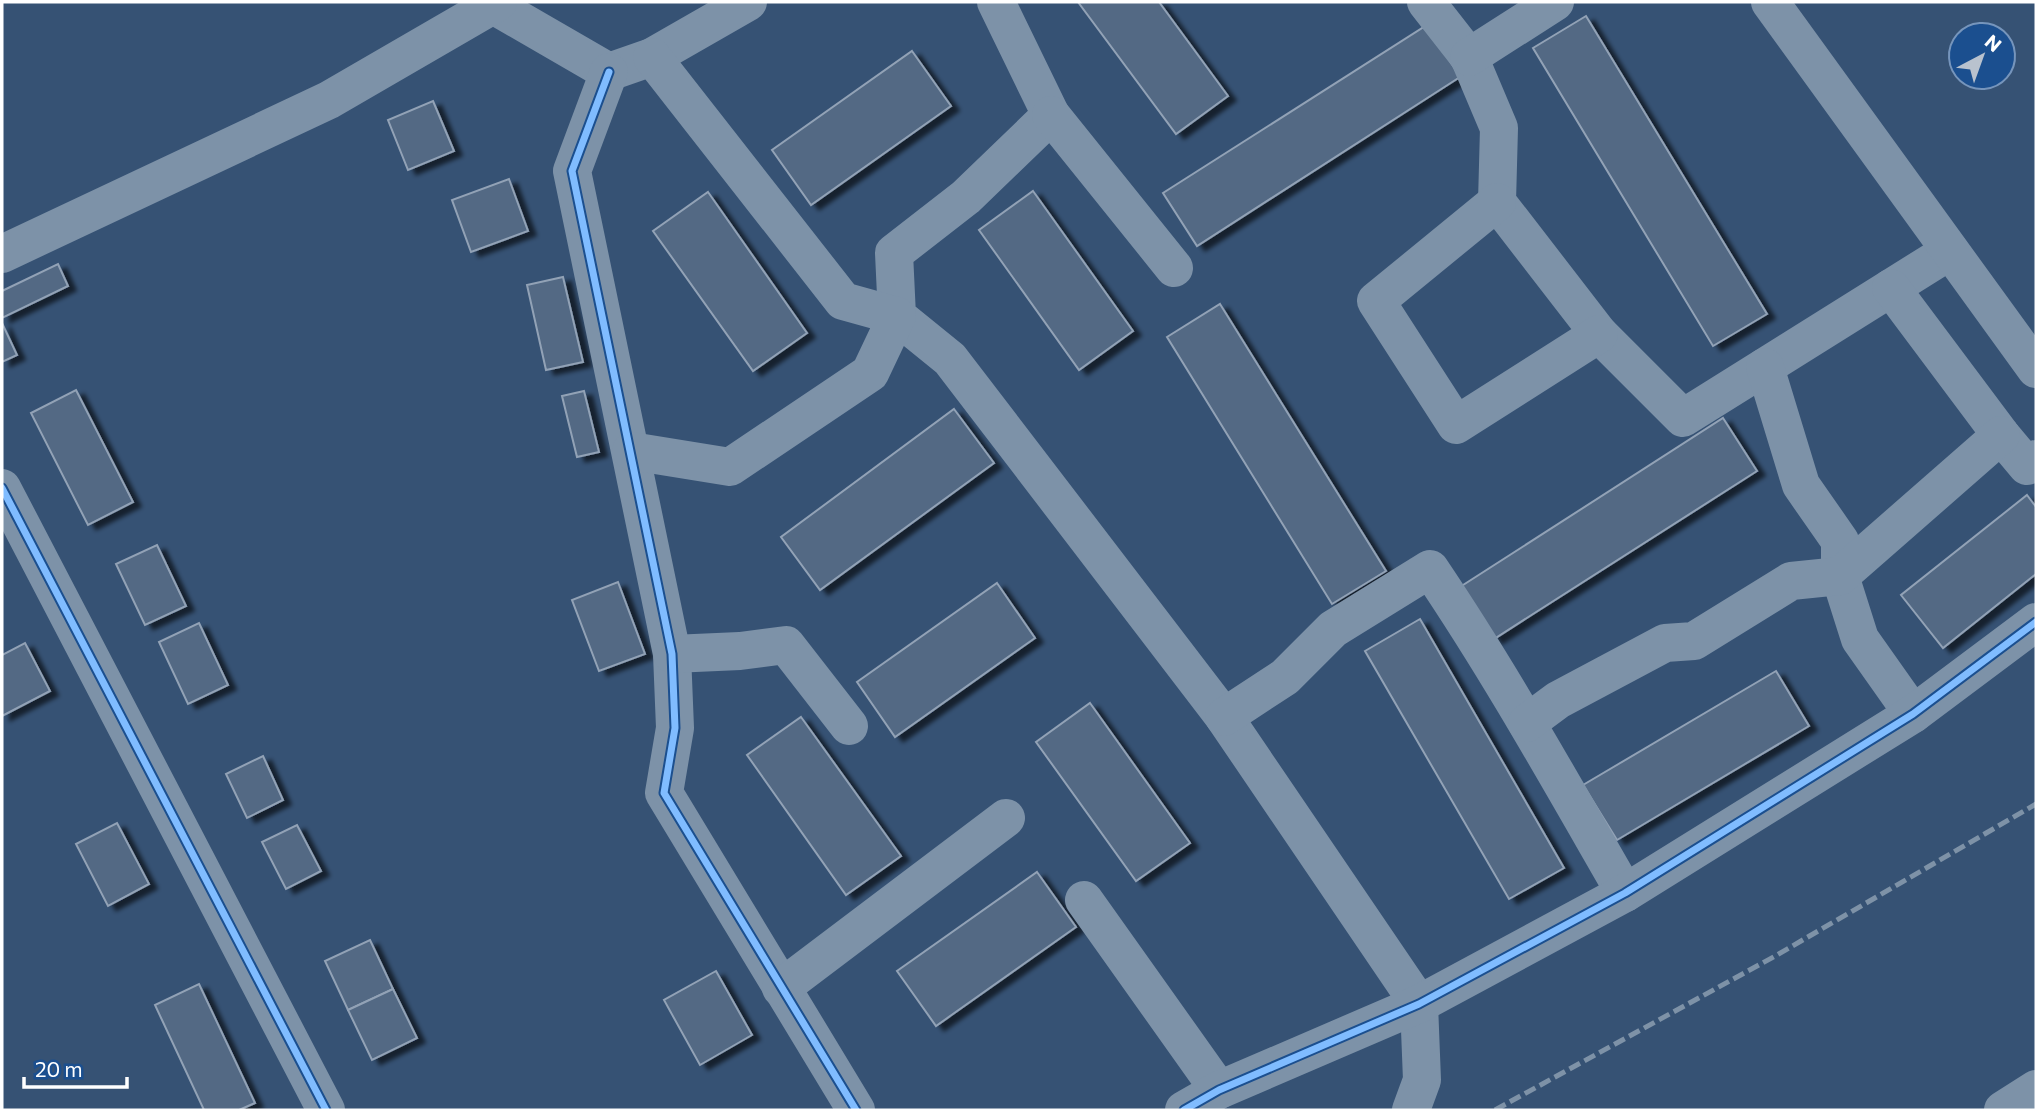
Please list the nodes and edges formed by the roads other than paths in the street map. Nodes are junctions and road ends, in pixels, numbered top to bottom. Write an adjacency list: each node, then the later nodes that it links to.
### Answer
1 (748, 2): 7 (street)
2 (996, 2): 10 (street)
3 (1426, 2): 8 (street)
4 (1555, 2): 8 (street)
5 (1770, 2): 12 (street)
6 (493, 3): 9 (street); 13 (street)
7 (652, 57): 9 (street); 16 (street)
8 (1469, 57): 11 (street)
9 (609, 72): 21 (street)
10 (1051, 115): 14 (street); 16 (street)
11 (1497, 202): 17 (street); 17 (street)
12 (1950, 251): 15 (street); 19 (street)
13 (2, 254)
14 (1174, 268)
15 (1891, 288): 18 (street); 20 (street)
16 (897, 316): 21 (street); 28 (street)
17 (1599, 334): 18 (street)
18 (1765, 367): 24 (street)
19 (2036, 369)
20 (2001, 435): 22 (street); 24 (street)
21 (631, 451): 26 (street)
22 (2036, 459)
23 (2, 488): 38 (street)
24 (1840, 576): 27 (street); 29 (street)
25 (2036, 622): 27 (street)
26 (672, 654): 30 (street); 34 (street)
27 (1913, 715): 32 (street)
28 (1224, 717): 29 (street); 35 (street)
29 (1527, 723): 32 (street)
30 (849, 726)
31 (1006, 818): 34 (street)
32 (1625, 893): 35 (street)
33 (1084, 900): 37 (street)
34 (781, 988): 39 (street)
35 (1419, 1004): 37 (street); 41 (street)
36 (2036, 1089): 42 (street)
37 (1219, 1090): 40 (street)
38 (326, 1110)
39 (856, 1110)
40 (1184, 1110)
41 (1411, 1110)
42 (2003, 1110)

